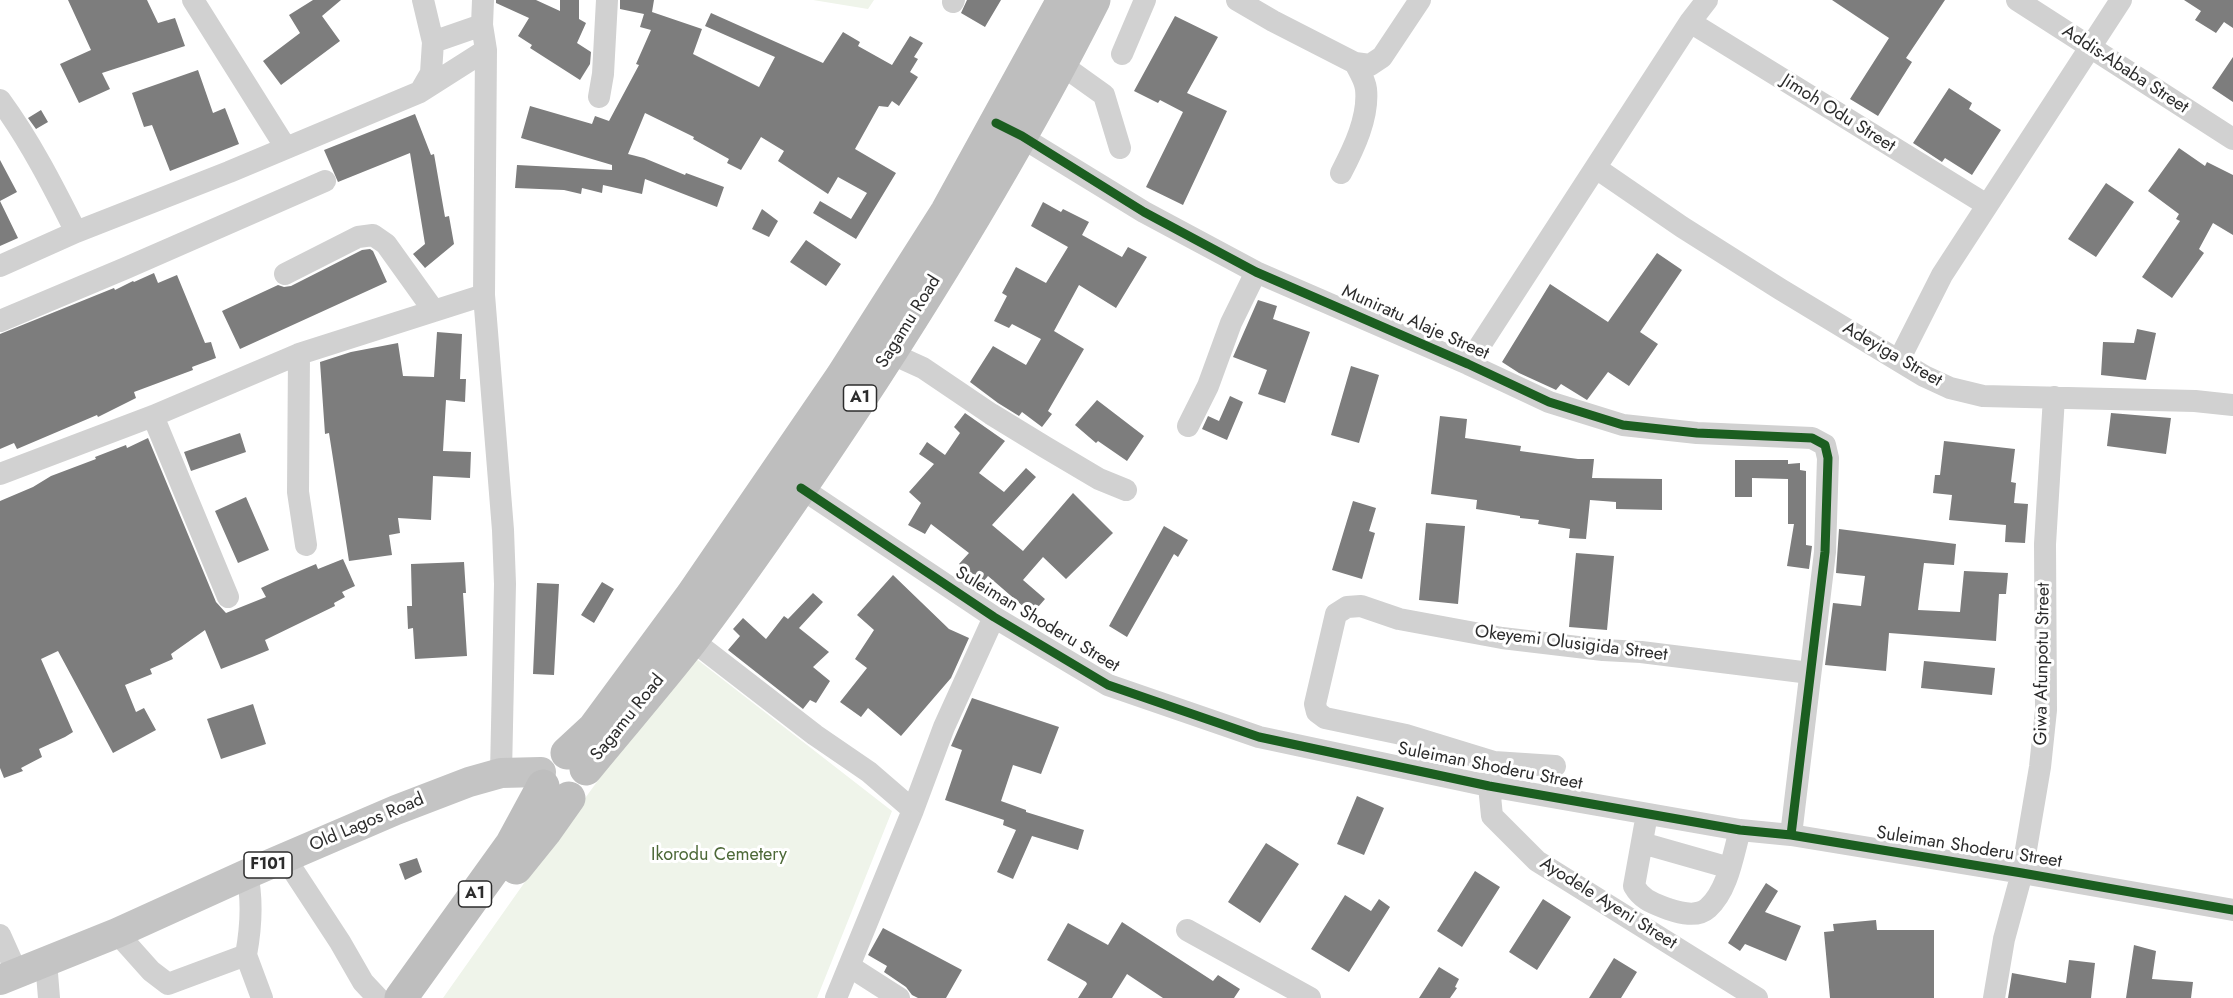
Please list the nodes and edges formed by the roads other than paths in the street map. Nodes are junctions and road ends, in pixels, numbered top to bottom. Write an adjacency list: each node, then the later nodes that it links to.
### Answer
1 (193, 0): 26 (street)
2 (423, 0): 15 (street)
3 (483, 0): 14 (street)
4 (607, 0): 22 (street)
5 (1064, 0): 24 (highway, Sagamu Road / A1)
6 (1094, 0): 20 (highway, Sagamu Road / A1)
7 (1145, 0): 18 (street)
8 (1237, 0): 19 (street)
9 (1420, 0): 19 (street)
10 (1707, 0): 13 (street, Muniratu Alaje Street)
11 (2017, 0): 16 (street, Addis-Ababa Street)
12 (2121, 0): 16 (street)
13 (1690, 22): 28 (street, Muniratu Alaje Street); 31 (street, Jimoh Odu Street)
14 (482, 26): 15 (street); 17 (street)
15 (433, 42): 21 (street)
16 (2091, 49): 25 (street, Addis-Ababa Street); 31 (street)
17 (486, 50): 21 (street); 36 (street)
18 (1122, 54)
19 (1355, 63): 29 (street)
20 (1062, 65): 24 (highway, Sagamu Road / A1); 27 (street)
21 (420, 92): 26 (street)
22 (599, 97)
23 (0, 100): 32 (street)
24 (1009, 130): 34 (street, Muniratu Alaje Street); 39 (highway, Sagamu Road / A1); 58 (highway, Sagamu Road / A1)
25 (2233, 139)
26 (286, 148): 32 (street)
27 (1120, 148)
28 (1596, 168): 41 (street, Adeyiga Street); 42 (street, Muniratu Alaje Street)
29 (1341, 173)
30 (325, 181): 38 (street)
31 (1987, 205): 41 (street)
32 (76, 232): 33 (street)
33 (0, 266)
34 (1256, 272): 42 (street, Muniratu Alaje Street); 46 (street)
35 (285, 274): 37 (street)
36 (484, 295): 37 (street); 57 (street)
37 (434, 311): 40 (street)
38 (0, 321)
39 (890, 353): 48 (highway, Sagamu Road / A1); 49 (street)
40 (299, 354): 45 (street); 50 (street)
41 (1899, 360): 43 (street, Adeyiga Street)
42 (1468, 364): 54 (street, Muniratu Alaje Street)
43 (2054, 397): 44 (street, Adeyiga Street); 67 (street, Giwa Afunpotu Street)
44 (2233, 405)
45 (153, 416): 47 (street); 51 (street)
46 (1188, 426)
47 (0, 474)
48 (801, 488): 52 (street, Suleiman Shoderu Street); 53 (highway, Sagamu Road / A1)
49 (1126, 490)
50 (306, 545)
51 (228, 597)
52 (994, 617): 59 (street, Suleiman Shoderu Street); 60 (street)
53 (692, 640): 58 (highway, Sagamu Road / A1); 60 (street)
54 (1810, 673): 55 (street, Okeyemi Olusigida Street); 63 (street)
55 (1494, 762): 56 (street); 59 (street, Ayodele Ayeni Street)
56 (1555, 765)
57 (501, 773): 58 (main road, Old Lagos Road / F101); 65 (main road, Old Lagos Road / F101)
58 (561, 776): 83 (highway, Sagamu Road / A1); 84 (highway, Sagamu Road / A1)
59 (1489, 786): 61 (street, Suleiman Shoderu Street); 71 (street, Ayodele Ayeni Street)
60 (913, 810): 77 (street)
61 (1647, 814): 62 (street, Suleiman Shoderu Street); 64 (street)
62 (1740, 830): 63 (street, Suleiman Shoderu Street); 66 (street)
63 (1791, 835): 67 (street, Suleiman Shoderu Street)
64 (1642, 843): 66 (street); 69 (street)
65 (285, 858): 68 (main road, Old Lagos Road / F101); 82 (street)
66 (1730, 868): 69 (street)
67 (2022, 873): 70 (street, Suleiman Shoderu Street); 89 (street, Giwa Afunpotu Street)
68 (247, 874): 73 (main road, Old Lagos Road / F101); 75 (street)
69 (1652, 903): 71 (street)
70 (2233, 910)
71 (1640, 925): 88 (street, Ayodele Ayeni Street)
72 (1187, 930): 87 (street)
73 (117, 933): 76 (main road, Old Lagos Road / F101); 79 (street)
74 (0, 935): 78 (street)
75 (246, 955): 79 (street); 81 (street)
76 (45, 961): 78 (main road, Old Lagos Road / F101); 80 (street)
77 (849, 966): 85 (street); 86 (street)
78 (9, 976)
79 (174, 991)
80 (49, 998)
81 (262, 998)
82 (378, 998)
83 (400, 998)
84 (426, 998)
85 (836, 998)
86 (899, 998)
87 (1310, 998)
88 (1757, 998)
89 (1994, 998)

